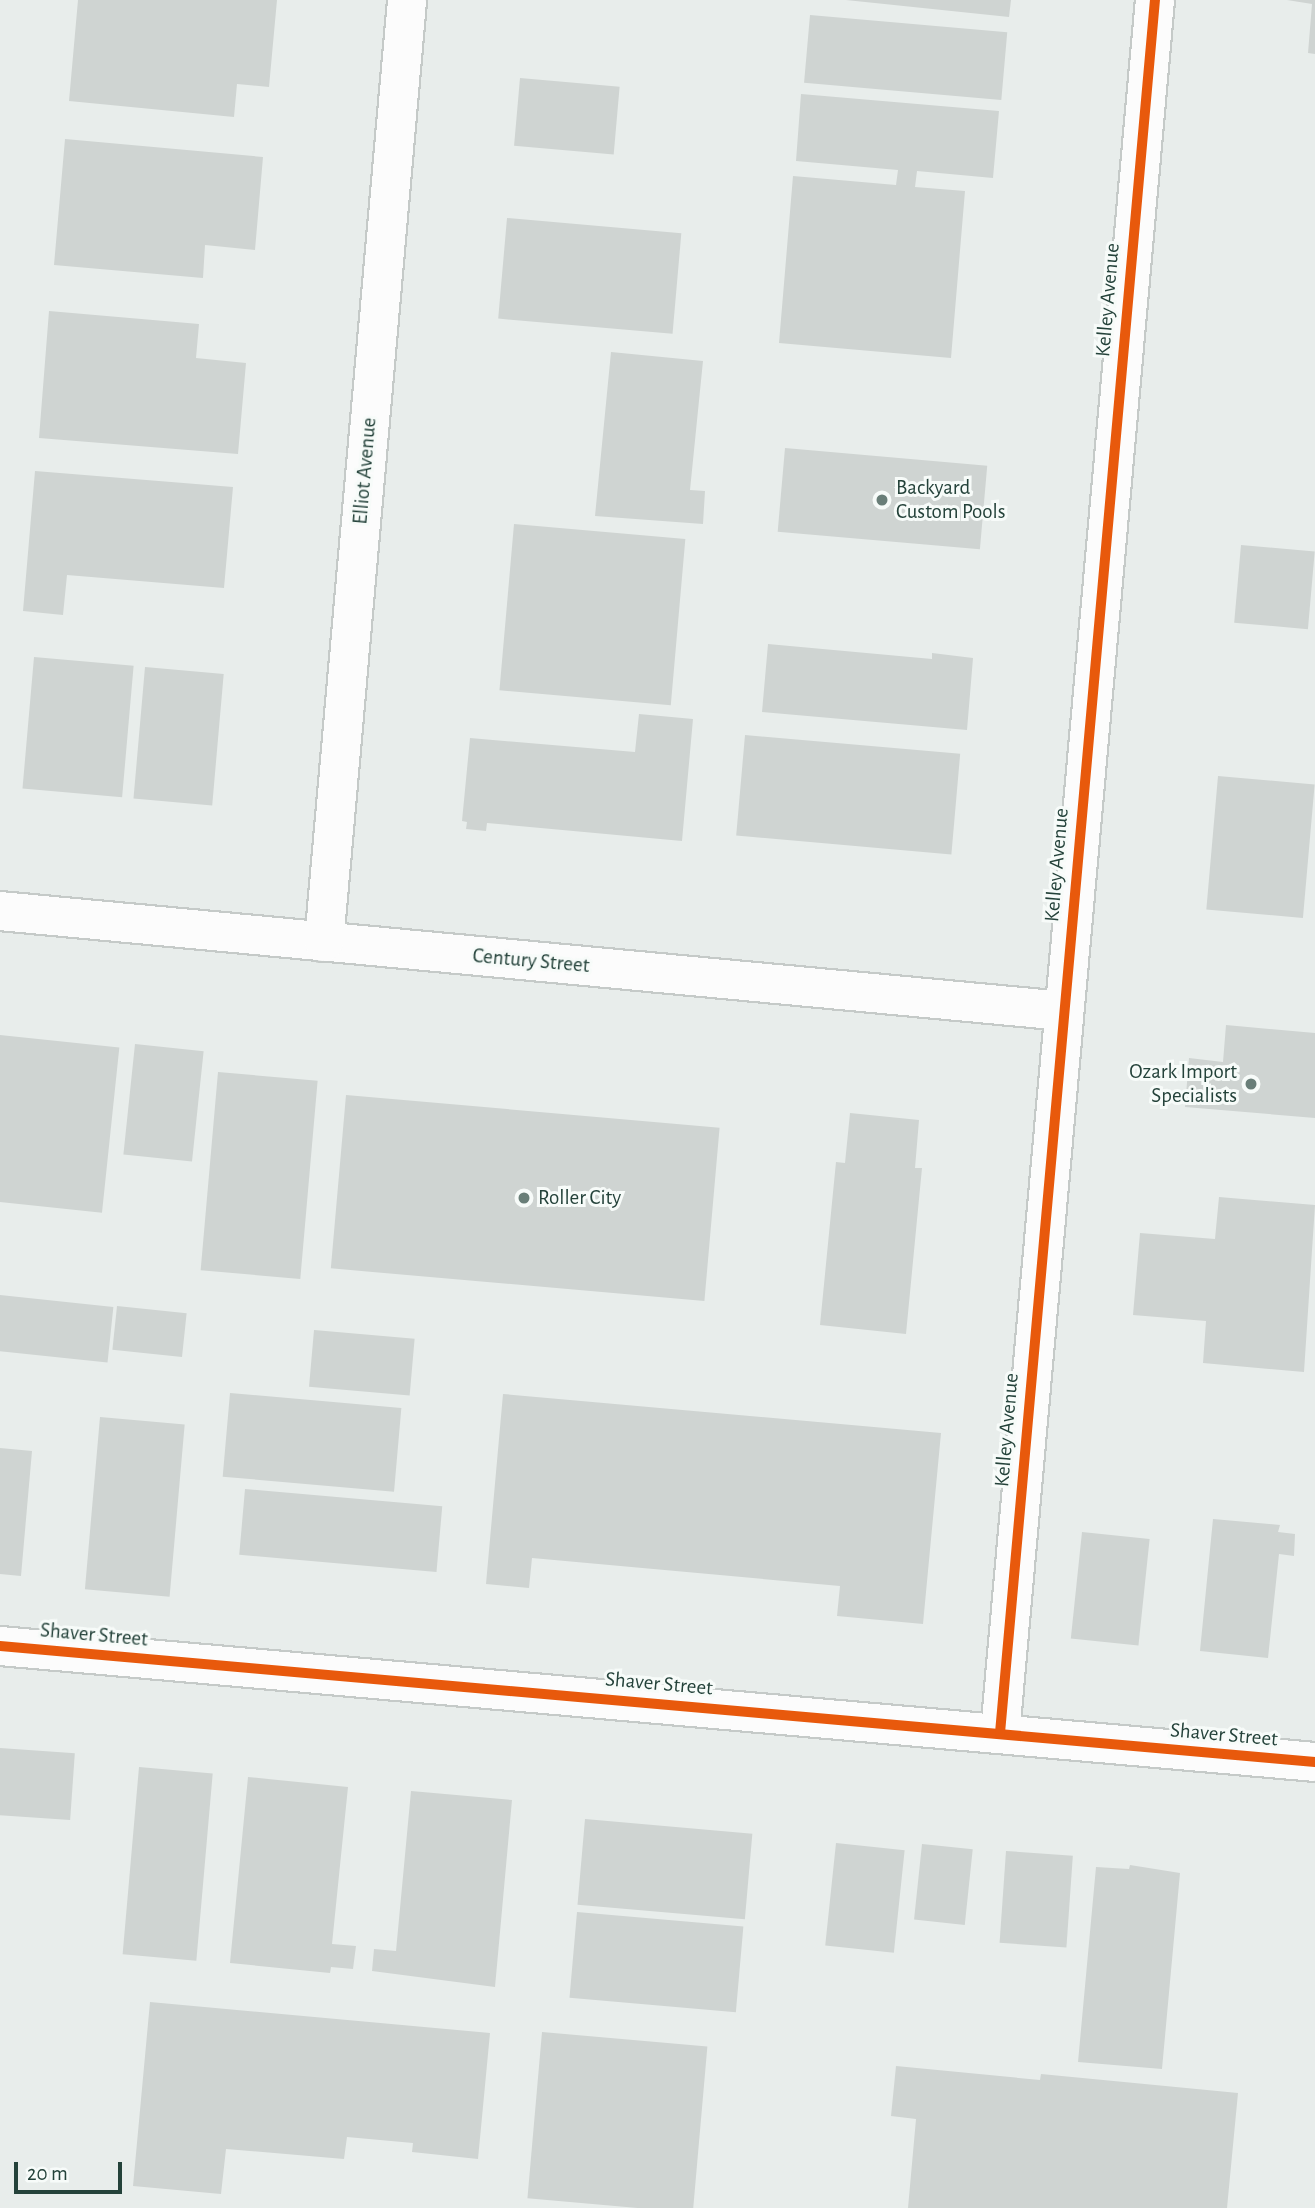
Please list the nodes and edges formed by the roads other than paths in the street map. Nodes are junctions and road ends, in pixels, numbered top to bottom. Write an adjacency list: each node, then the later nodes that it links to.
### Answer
1 (407, 0): 4 (street, Elliot Avenue)
2 (1155, 0): 5 (street, Kelley Avenue)
3 (0, 911): 4 (street, Century Street)
4 (324, 942): 5 (street, Century Street)
5 (1063, 1012): 7 (street, Kelley Avenue)
6 (0, 1646): 7 (street, Shaver Street)
7 (1000, 1733): 8 (street, Shaver Street)
8 (1315, 1762)

